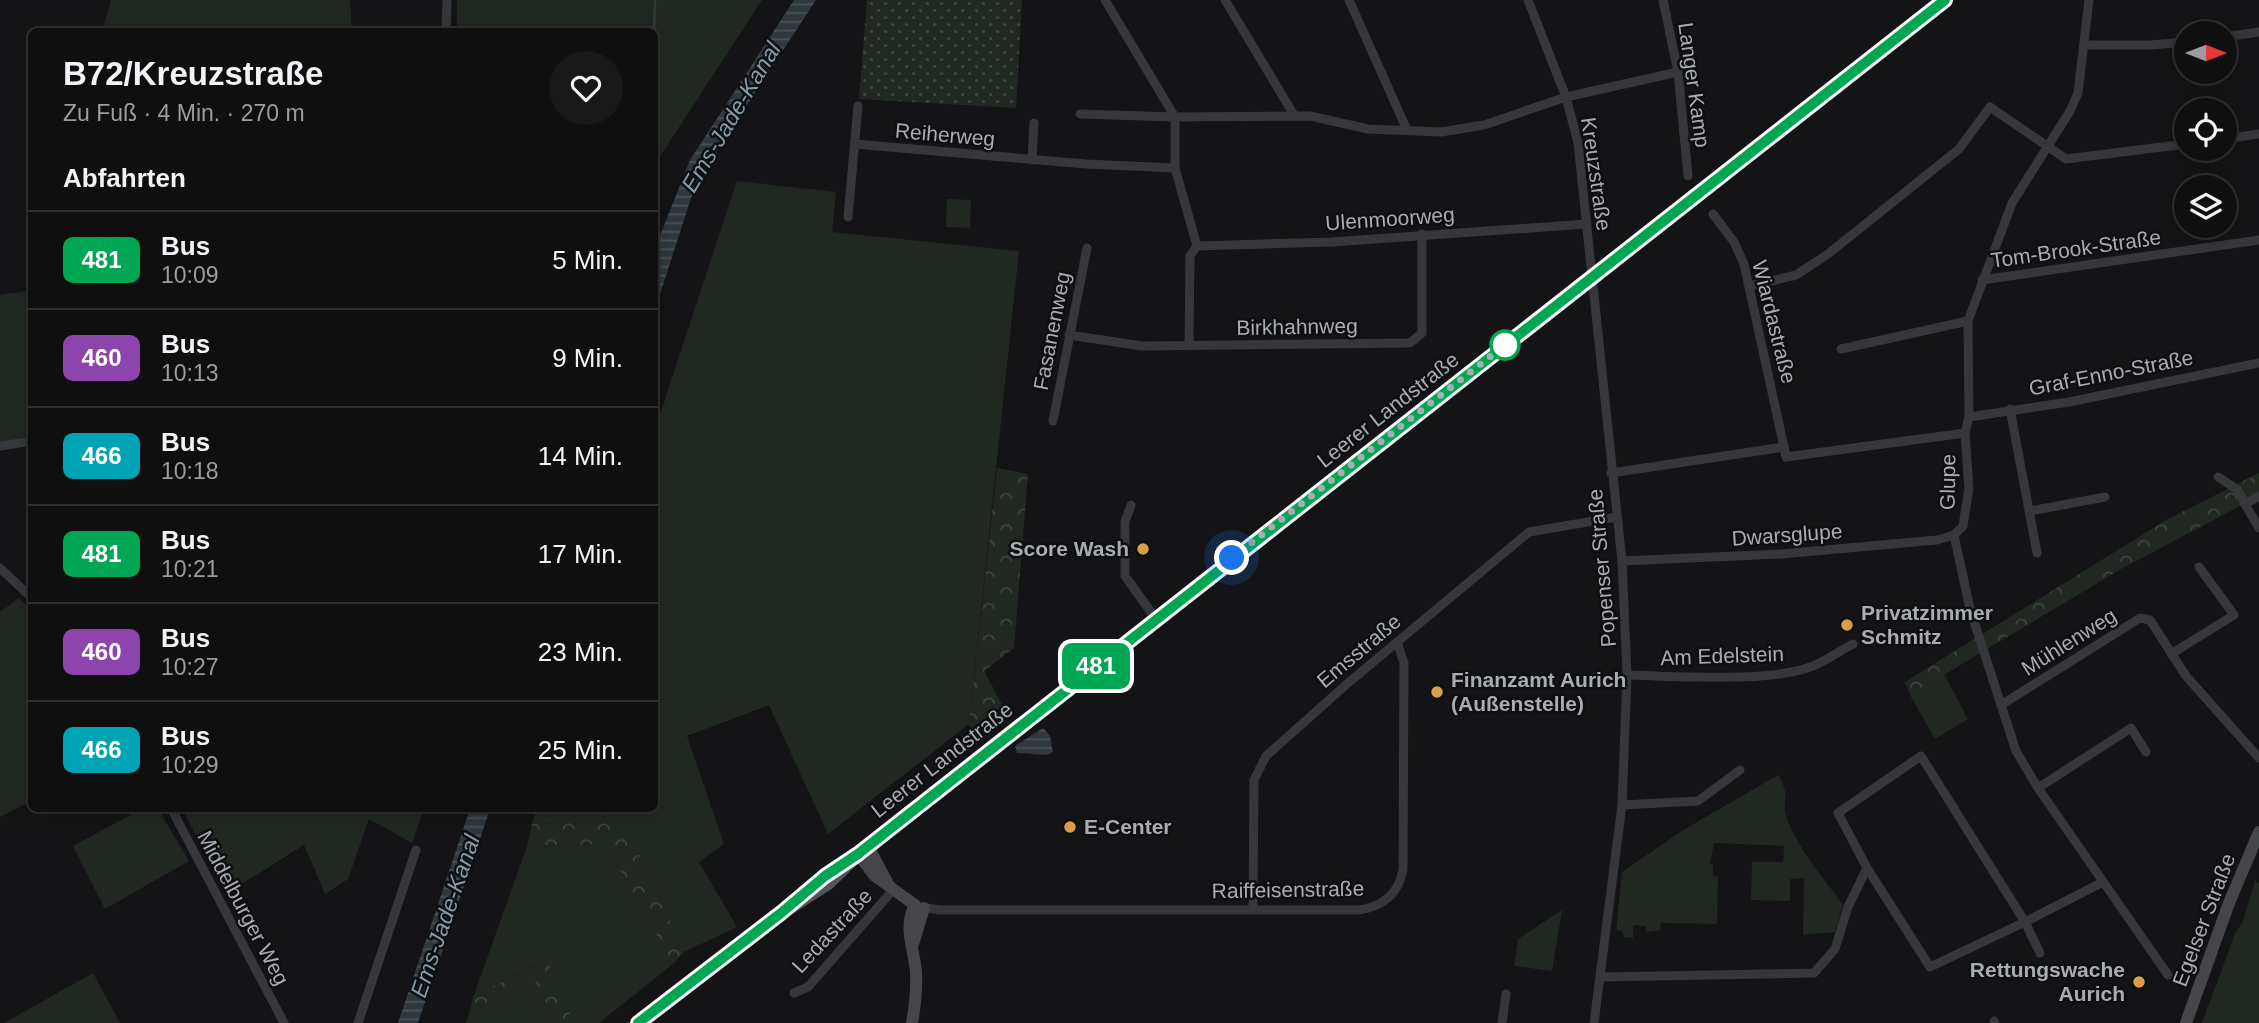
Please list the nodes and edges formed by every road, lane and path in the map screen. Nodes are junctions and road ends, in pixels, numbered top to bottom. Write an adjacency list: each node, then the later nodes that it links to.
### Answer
1 (447, 0): 9 (street)
2 (1105, 0): 19 (street)
3 (1225, 0): 18 (street)
4 (1349, 0): 21 (street)
5 (1528, 0): 15 (street, Kreuzstraße)
6 (1663, 0): 14 (street, Langer Kamp)
7 (1945, 0): 37 (main road, Leerer Landstraße)
8 (2089, 0): 13 (street, Glupe)
9 (446, 28)
10 (2259, 32): 11 (street)
11 (2237, 35)
12 (2174, 43): 13 (street)
13 (2085, 45): 25 (street, Glupe)
14 (1678, 72): 15 (street); 29 (street, Langer Kamp)
15 (1566, 97): 21 (street); 32 (street, Kreuzstraße)
16 (858, 106): 24 (street)
17 (1080, 114): 19 (street)
18 (1294, 115): 19 (street); 21 (street)
19 (1175, 117): 28 (street)
20 (1034, 123): 27 (street)
21 (1407, 130)
22 (2259, 134): 23 (street)
23 (2237, 137)
24 (855, 144): 27 (street, Reiherweg); 31 (street)
25 (2048, 145): 26 (street); 38 (street, Glupe); 39 (street)
26 (2174, 146)
27 (1032, 160): 28 (street, Reiherweg)
28 (1175, 168): 35 (street)
29 (1688, 176)
30 (1713, 214): 39 (street, Wiardastraße)
31 (848, 217)
32 (1587, 224): 33 (street, Ulenmoorweg); 37 (street, Kreuzstraße)
33 (1422, 233): 35 (street, Ulenmoorweg); 42 (street, Birkhahnweg)
34 (2259, 240): 38 (street, Tom-Brook-Straße)
35 (1197, 246): 42 (street)
36 (1087, 248): 41 (street, Fasanenweg)
37 (1592, 277): 52 (street, Popenser Straße); 67 (main road, Leerer Landstraße)
38 (1982, 280): 40 (street, Glupe)
39 (1750, 286): 51 (street, Wiardastraße)
40 (1968, 321): 43 (street); 46 (street, Glupe)
41 (1069, 335): 42 (street, Birkhahnweg); 47 (street, Fasanenweg)
42 (1189, 346)
43 (1841, 349)
44 (2259, 363): 45 (street, Graf-Enno-Straße)
45 (2010, 409): 46 (street, Graf-Enno-Straße); 58 (street)
46 (1969, 417): 48 (street, Glupe)
47 (1053, 421)
48 (1965, 433): 51 (street); 61 (street, Glupe)
49 (28, 441): 50 (street)
50 (0, 446)
51 (1784, 447): 52 (street)
52 (1611, 473): 59 (street, Popenser Straße)
53 (2218, 477): 56 (street)
54 (2259, 496): 56 (street)
55 (2105, 497): 58 (street)
56 (2245, 504): 60 (street)
57 (1131, 505): 67 (street)
58 (2030, 511): 62 (street)
59 (1617, 517): 63 (street, Popenser Straße); 68 (street, Emsstraße)
60 (2259, 528)
61 (1954, 535): 63 (street, Dwarsglupe); 72 (street, Glupe)
62 (2037, 553)
63 (1622, 561): 71 (street, Popenser Straße)
64 (2199, 567): 70 (street)
65 (0, 568): 66 (street)
66 (28, 594)
67 (1156, 619): 81 (main road, Leerer Landstraße)
68 (1397, 642): 86 (street, Emsstraße); 86 (street, Raiffeisenstraße)
69 (1853, 644): 71 (street, Am Edelstein)
70 (2171, 654): 72 (street, Mühlenweg); 74 (street, Mühlenweg)
71 (1627, 675): 77 (street, Popenser Straße)
72 (2001, 705): 76 (street, Glupe)
73 (2146, 752): 76 (street)
74 (2259, 758)
75 (1740, 770): 77 (street)
76 (2038, 788): 83 (street, Glupe)
77 (1622, 805): 90 (street, Popenser Straße)
78 (173, 812): 93 (street, Middelburger Weg)
79 (2259, 832): 99 (main road, Egelser Straße)
80 (416, 850): 94 (street)
81 (863, 850): 84 (main road); 95 (main road, Leerer Landstraße)
82 (1867, 868): 87 (street); 87 (street); 90 (street)
83 (2103, 882): 87 (street); 89 (street, Glupe)
84 (891, 888): 85 (main road); 91 (street, Ledastraße)
85 (920, 907): 86 (street, Raiffeisenstraße); 96 (main road)
86 (1253, 909)
87 (2025, 922): 88 (street)
88 (2040, 953)
89 (2168, 975)
90 (1601, 977): 98 (street, Popenser Straße)
91 (794, 993)
92 (1506, 994): 97 (street)
93 (284, 1023)
94 (358, 1023)
95 (638, 1023)
96 (912, 1023)
97 (1502, 1023)
98 (1594, 1023)
99 (2186, 1023)

